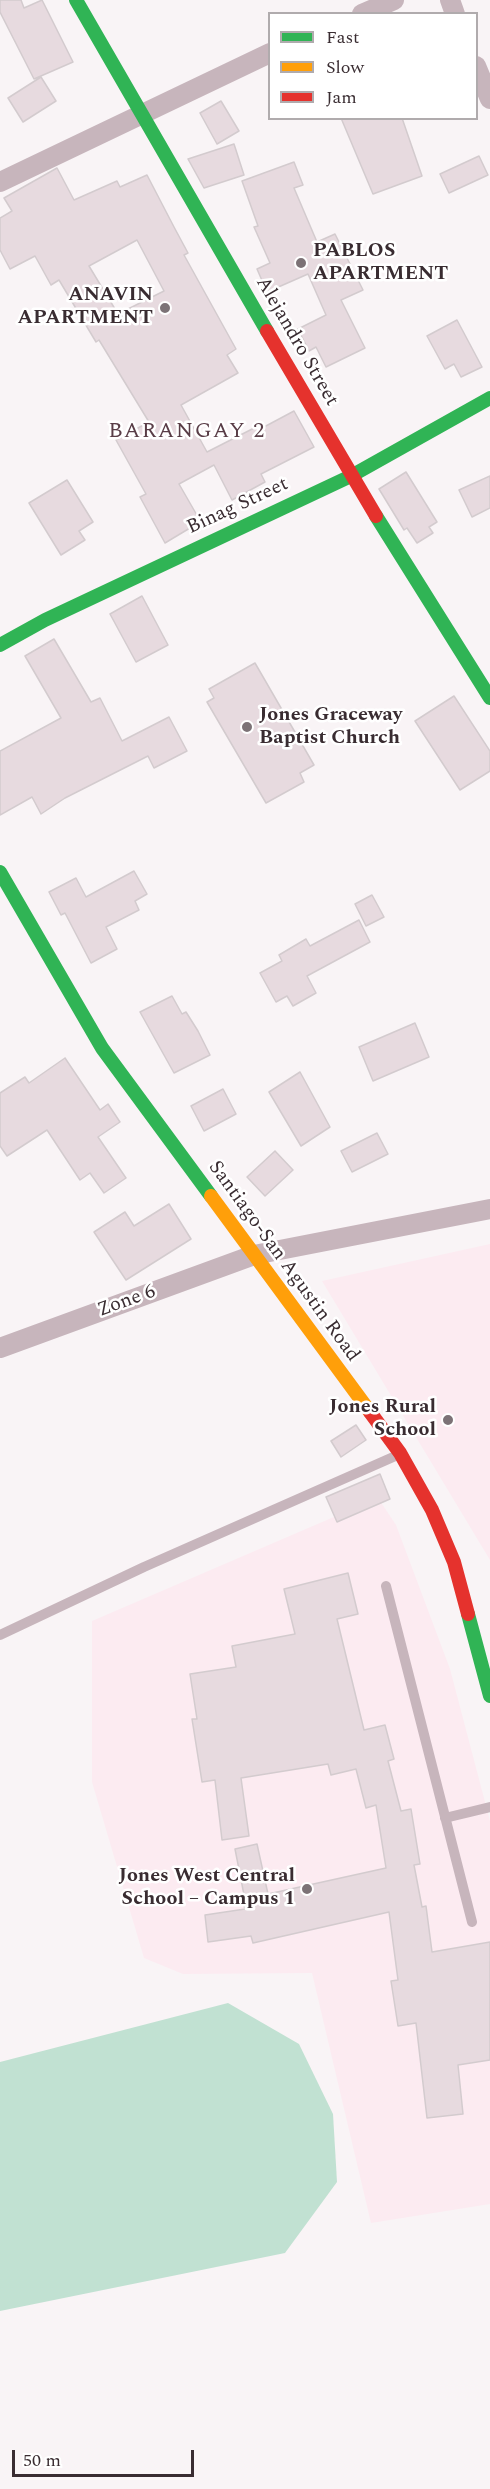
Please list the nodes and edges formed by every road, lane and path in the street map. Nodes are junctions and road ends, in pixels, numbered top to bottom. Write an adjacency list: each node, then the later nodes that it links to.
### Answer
1 (76, 0): 7 (street, Alejandro Street)
2 (394, 0): 3 (street)
3 (367, 12)
4 (268, 54): 7 (street)
5 (478, 69): 6 (street)
6 (490, 99)
7 (141, 114): 8 (street); 10 (street, Alejandro Street)
8 (0, 182)
9 (490, 398): 10 (street, Binag Street)
10 (351, 476): 11 (street, Binag Street); 12 (street, Alejandro Street)
11 (0, 645)
12 (490, 698)
13 (0, 872): 15 (street, Santiago-San Agustin Road)
14 (490, 1209): 15 (street, Zone 6)
15 (254, 1255): 16 (street, Zone 6); 17 (street, Santiago-San Agustin Road)
16 (0, 1348)
17 (400, 1454): 19 (lane); 20 (street, Santiago-San Agustin Road)
18 (386, 1586): 22 (lane)
19 (0, 1635)
20 (490, 1695)
21 (490, 1807): 22 (lane)
22 (446, 1818): 23 (lane)
23 (472, 1922)

